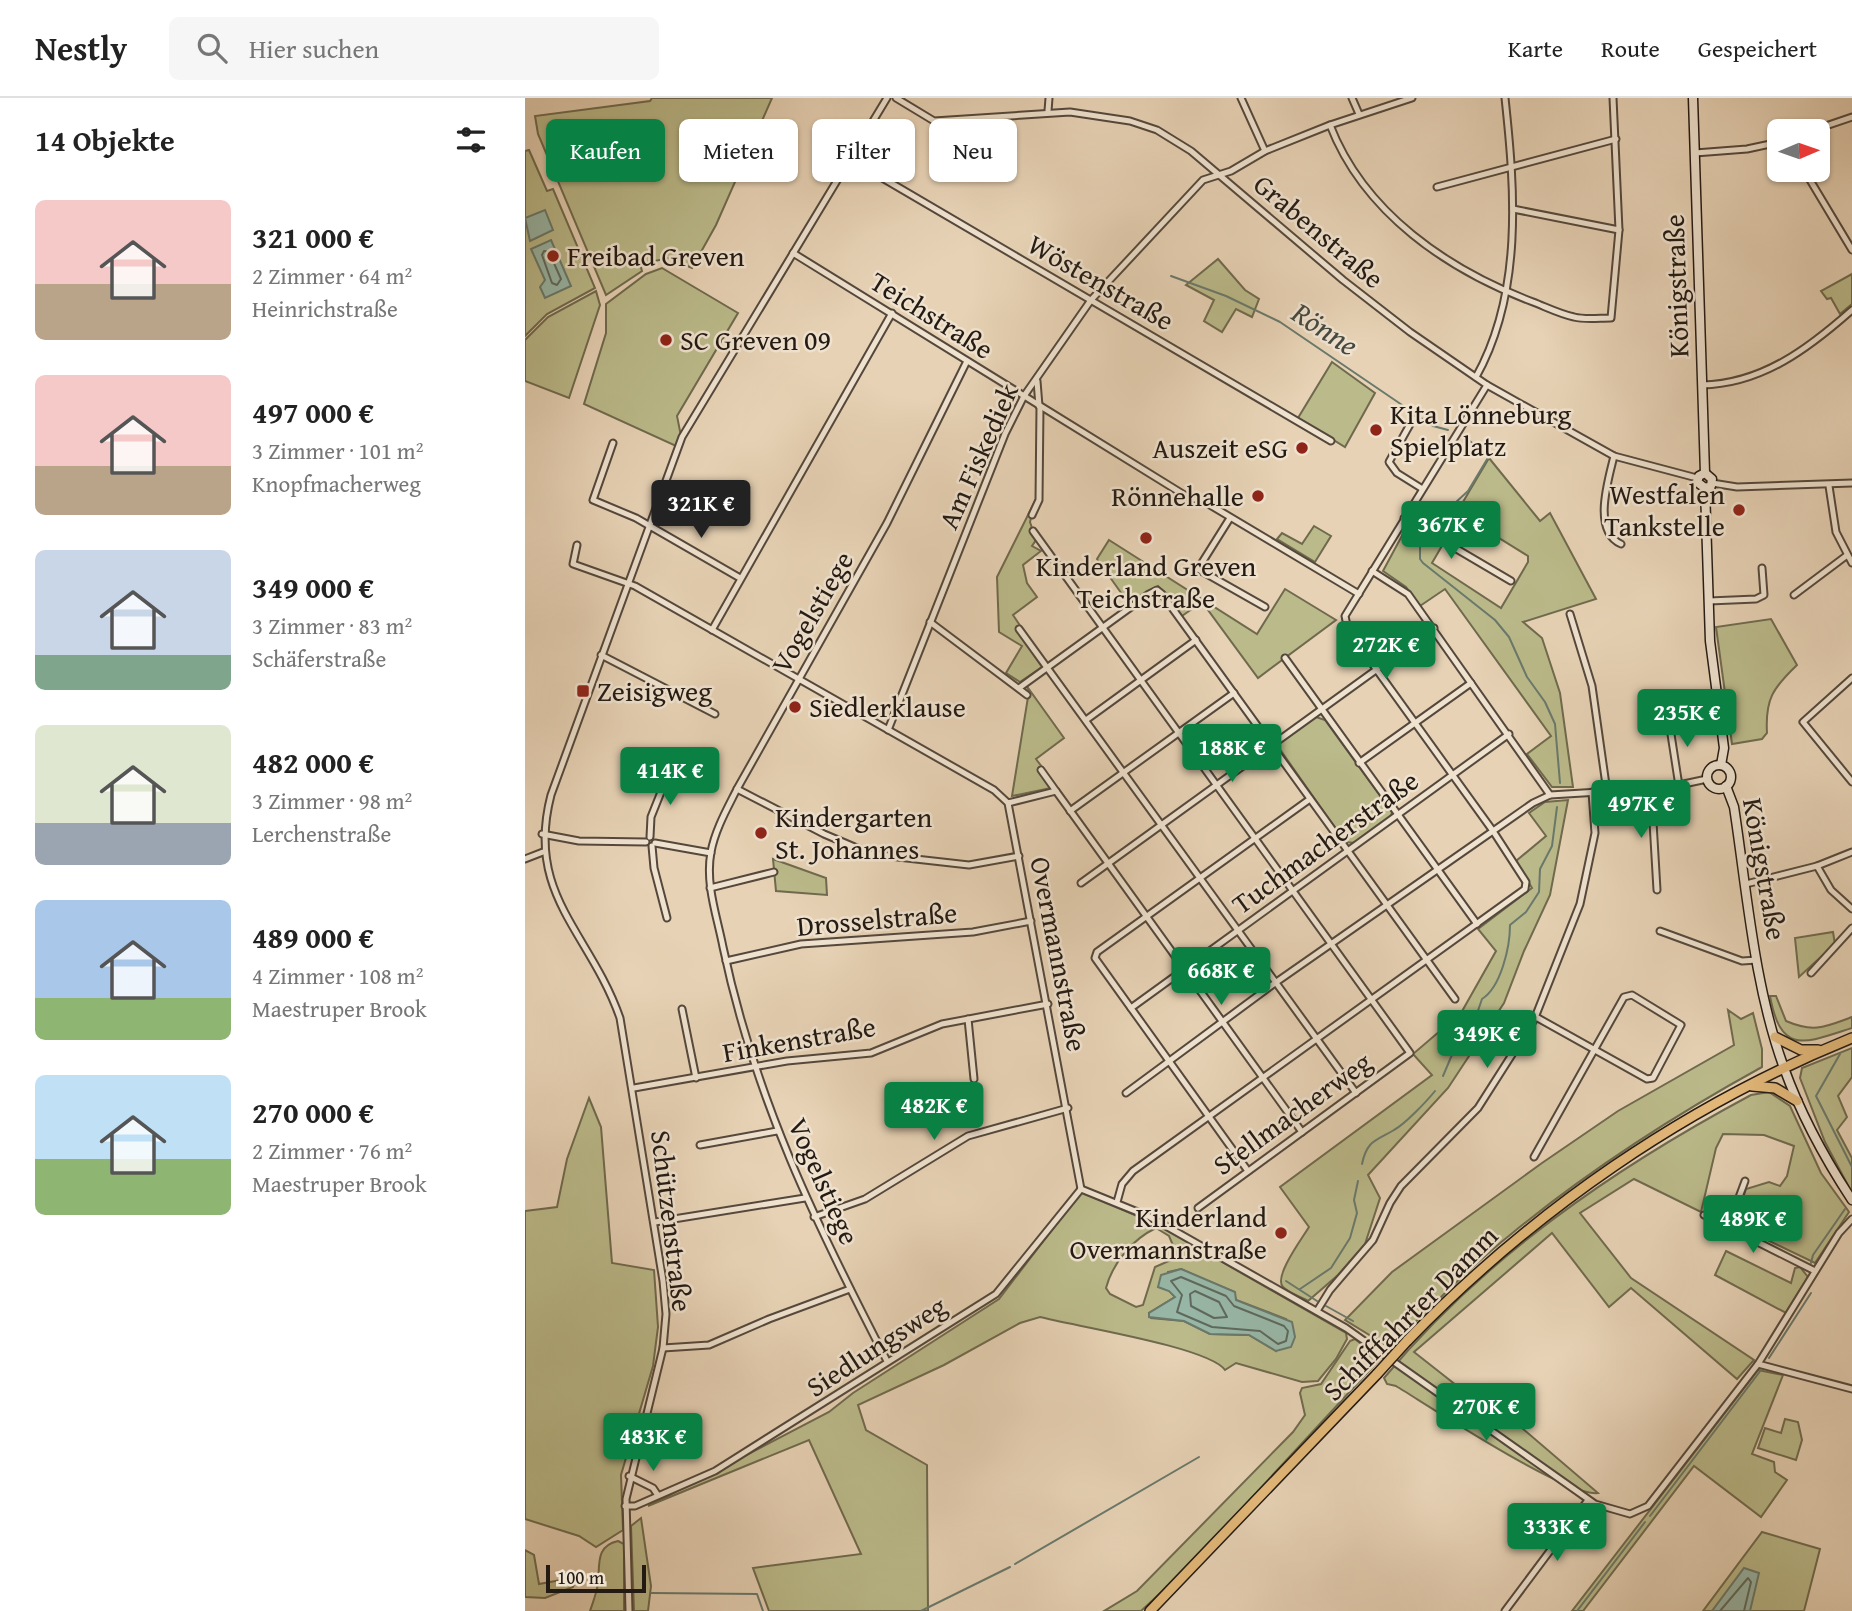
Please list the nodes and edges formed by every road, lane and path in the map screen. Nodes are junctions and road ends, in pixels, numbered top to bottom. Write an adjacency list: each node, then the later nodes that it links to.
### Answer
1 (887, 98): 13 (street, Schützenstraße)
2 (896, 98): 10 (street, Grabenstraße)
3 (1049, 98): 10 (street)
4 (1241, 98): 18 (street)
5 (1352, 98): 11 (street)
6 (1412, 98): 11 (street, Am Fiskediek)
7 (1504, 98): 20 (street)
8 (1612, 98): 16 (street)
9 (1693, 98): 19 (street, Königstraße)
10 (1048, 111): 21 (street, Grabenstraße)
11 (1359, 114): 15 (street, Am Fiskediek)
12 (1852, 117): 14 (street)
13 (874, 119)
14 (1831, 124)
15 (1330, 125): 18 (street, Am Fiskediek); 30 (street)
16 (1616, 139): 20 (street); 27 (street)
17 (1767, 145): 19 (street)
18 (1265, 151): 21 (street, Am Fiskediek)
19 (1695, 153): 38 (street, Königstraße)
20 (1512, 167): 25 (street); 26 (street)
21 (1217, 174): 31 (street, Am Fiskediek); 35 (street, Grabenstraße)
22 (836, 182): 29 (street, Schützenstraße)
23 (889, 182): 31 (street, Wöstenstraße)
24 (1811, 182): 28 (street)
25 (1437, 187)
26 (1513, 209): 27 (street); 30 (street)
27 (1619, 230): 30 (street)
28 (1852, 250)
29 (793, 254): 33 (street, Teichstraße); 53 (street, Schützenstraße)
30 (1505, 292): 35 (street)
31 (1091, 300): 36 (street, Am Fiskediek); 42 (street, Wöstenstraße)
32 (1852, 310): 38 (street)
33 (892, 313): 34 (street, Teichstraße); 62 (street)
34 (967, 361): 39 (street, Teichstraße); 81 (street, Vogelstiege)
35 (1476, 377): 37 (street, Grabenstraße)
36 (1037, 378): 39 (street, Am Fiskediek); 40 (street)
37 (1487, 384): 44 (street, Grabenstraße); 49 (street)
38 (1702, 385): 45 (street, Königstraße)
39 (1024, 396): 40 (street, Teichstraße); 70 (street, Am Fiskediek)
40 (1039, 407): 50 (street); 51 (street, Teichstraße)
41 (1413, 419): 49 (street)
42 (1331, 440)
43 (613, 443): 53 (street)
44 (1614, 456): 45 (street, Grabenstraße); 55 (street)
45 (1701, 475): 47 (street); 47 (street)
46 (1852, 483): 48 (street)
47 (1708, 485): 48 (street); 67 (street, Königstraße)
48 (1829, 486): 58 (street)
49 (1421, 488): 52 (street)
50 (1032, 515)
51 (1230, 518): 65 (street, Teichstraße); 68 (street)
52 (1404, 518): 61 (street); 63 (street)
53 (649, 525): 62 (street); 64 (street, Schützenstraße)
54 (1033, 531): 71 (street)
55 (1622, 544)
56 (577, 545): 64 (street)
57 (1852, 545): 58 (street)
58 (1845, 554): 59 (street); 66 (street)
59 (1852, 563)
60 (1762, 568): 67 (street)
61 (1373, 571): 65 (street); 72 (street)
62 (740, 578): 73 (street)
63 (1511, 581)
64 (627, 584): 73 (street); 76 (street, Schützenstraße)
65 (1359, 594): 79 (street)
66 (1794, 595)
67 (1709, 601): 97 (street, Königstraße)
68 (1265, 607)
69 (1570, 614): 111 (street)
70 (930, 622): 84 (street); 92 (street, Am Fiskediek)
71 (1103, 627): 75 (street); 78 (street); 82 (street)
72 (1434, 628): 79 (street); 83 (street)
73 (712, 629): 81 (street)
74 (1019, 629): 78 (street)
75 (1196, 640): 82 (street); 85 (street)
76 (601, 654): 88 (street); 119 (street, Schützenstraße)
77 (1285, 659): 87 (street)
78 (1048, 668): 84 (street); 90 (street)
79 (1378, 670): 87 (street); 91 (street)
80 (1852, 678): 103 (street)
81 (798, 679): 92 (street); 108 (street, Vogelstiege)
82 (1141, 680): 90 (street); 93 (street)
83 (1471, 682): 91 (street); 94 (street)
84 (1019, 688): 86 (street)
85 (1234, 693): 93 (street); 95 (street)
86 (1027, 695)
87 (1321, 710): 95 (street); 96 (street)
88 (715, 714)
89 (1668, 715): 105 (street)
90 (1086, 720): 100 (street)
91 (1415, 722): 96 (street); 101 (street)
92 (888, 730): 114 (street)
93 (1179, 733): 100 (street); 104 (street)
94 (1509, 734): 101 (street, Tuchmacherstraße); 112 (street)
95 (1272, 746): 104 (street); 113 (street)
96 (1359, 763): 116 (street)
97 (1721, 765): 102 (street, Königstraße); 106 (street, Königstraße)
98 (1041, 770): 109 (street)
99 (669, 772): 121 (street)
100 (1123, 773): 115 (street); 117 (street)
101 (1454, 775): 116 (street, Tuchmacherstraße); 118 (street)
102 (1707, 779): 105 (street); 106 (street, Königstraße)
103 (1852, 782)
104 (1217, 785): 117 (street); 120 (street)
105 (1679, 786): 107 (street)
106 (1727, 786): 135 (street, Königstraße)
107 (1651, 788): 111 (street); 137 (street)
108 (737, 789): 126 (street, Vogelstiege); 127 (street)
109 (1056, 791): 114 (street); 115 (street)
110 (1592, 792): 111 (street); 112 (street); 160 (street)
111 (1607, 792)
112 (1550, 795): 118 (street)
113 (1310, 799): 120 (street); 123 (street)
114 (1008, 803): 127 (street, Overmannstraße)
115 (1070, 811): 129 (street)
116 (1398, 816): 123 (street, Tuchmacherstraße); 131 (street)
117 (1162, 825): 129 (street); 133 (street)
118 (1493, 831): 131 (street); 144 (street)
119 (542, 834): 121 (street); 124 (street, Schützenstraße)
120 (1255, 838): 133 (street); 138 (street)
121 (647, 840): 122 (street)
122 (653, 844): 126 (street); 142 (street)
123 (1348, 850): 138 (street, Tuchmacherstraße); 139 (street)
124 (543, 852): 128 (street); 175 (street, Schützenstraße)
125 (1852, 852): 130 (street)
126 (711, 853): 136 (street, Vogelstiege)
127 (1019, 856): 143 (street, Overmannstraße)
128 (525, 859)
129 (1109, 864): 134 (street); 141 (street)
130 (1817, 866): 135 (street); 140 (street)
131 (1437, 870): 139 (street); 144 (street)
132 (774, 872): 136 (street)
133 (1200, 878): 141 (street); 146 (street)
134 (1081, 883)
135 (1745, 884): 150 (street, Königstraße)
136 (710, 888): 151 (street, Vogelstiege)
137 (1657, 890)
138 (1293, 891): 146 (street, Tuchmacherstraße); 148 (street)
139 (1388, 906): 148 (street); 149 (street)
140 (1852, 909)
141 (1146, 916): 152 (street); 158 (street)
142 (667, 918)
143 (1031, 921): 151 (street, Drosselstraße); 157 (street, Overmannstraße)
144 (1477, 924): 149 (street)
145 (1852, 928): 153 (street)
146 (1238, 930): 152 (street, Tuchmacherstraße); 154 (street)
147 (1660, 932): 150 (street, Königstraße)
148 (1332, 945): 154 (street); 155 (street)
149 (1427, 960): 155 (street); 156 (street)
150 (1759, 960): 163 (street, Königstraße)
151 (726, 961): 170 (street, Vogelstiege)
152 (1184, 969): 158 (street, Tuchmacherstraße); 162 (street)
153 (1811, 973)
154 (1275, 983): 162 (street); 165 (street)
155 (1371, 999): 165 (street); 177 (street, Stellmacherweg)
156 (1455, 999)
157 (1048, 1004): 161 (street, Finkenstraße); 179 (street, Overmannstraße)
158 (1131, 1008): 168 (street)
159 (682, 1009): 172 (street)
160 (1536, 1017): 166 (street); 199 (street)
161 (968, 1019): 170 (street, Finkenstraße); 173 (street)
162 (1222, 1022): 168 (street); 171 (street)
163 (1775, 1037): 167 (main road); 169 (street, Königstraße)
164 (1852, 1038): 167 (main road, Schifffahrter Damm)
165 (1316, 1039): 171 (street); 177 (street)
166 (1594, 1049): 166 (street); 184 (street)
167 (1823, 1049): 169 (main road, Schifffahrter Damm)
168 (1169, 1061): 176 (street); 180 (street)
169 (1783, 1067): 174 (main road, Schifffahrter Damm); 178 (street, Königstraße)
170 (756, 1068): 172 (street, Finkenstraße); 181 (street, Vogelstiege)
171 (1262, 1077): 180 (street); 182 (street)
172 (696, 1078): 175 (street, Finkenstraße)
173 (974, 1079)
174 (1750, 1086): 178 (main road); 209 (main road, Schifffahrter Damm, bridge)
175 (634, 1087): 195 (street, Schützenstraße)
176 (1126, 1093)
177 (1356, 1093): 182 (street, Stellmacherweg)
178 (1797, 1101): 189 (street, Königstraße)
179 (1068, 1108): 187 (street, Overmannstraße); 193 (street)
180 (1209, 1116): 185 (street); 190 (street)
181 (777, 1131): 183 (street); 188 (street, Vogelstiege)
182 (1302, 1132): 185 (street, Stellmacherweg)
183 (700, 1145)
184 (1534, 1157)
185 (1248, 1171): 191 (street, Stellmacherweg)
186 (1745, 1181): 196 (street)
187 (1081, 1189): 190 (street); 201 (street, Siedlungsweg)
188 (805, 1198): 193 (street, Vogelstiege); 195 (street)
189 (1852, 1200)
190 (1117, 1202): 199 (street)
191 (1198, 1208)
192 (1704, 1215): 196 (street)
193 (814, 1217): 198 (street, Vogelstiege)
194 (1852, 1219): 197 (street)
195 (655, 1222): 200 (street, Schützenstraße)
196 (1728, 1227): 197 (street)
197 (1815, 1271): 202 (street)
198 (850, 1289): 200 (street); 201 (street, Vogelstiege)
199 (1317, 1311): 206 (street)
200 (663, 1348): 204 (street, Schützenstraße)
201 (887, 1361): 205 (street, Siedlungsweg)
202 (1758, 1364): 203 (street); 206 (street)
203 (1852, 1389)
204 (629, 1476): 205 (street); 207 (street, Schützenstraße)
205 (657, 1494): 207 (street, Siedlungsweg)
206 (1588, 1500): 210 (street)
207 (625, 1506): 208 (street, Schützenstraße)
208 (629, 1611)
209 (1150, 1611)
210 (1505, 1611)

